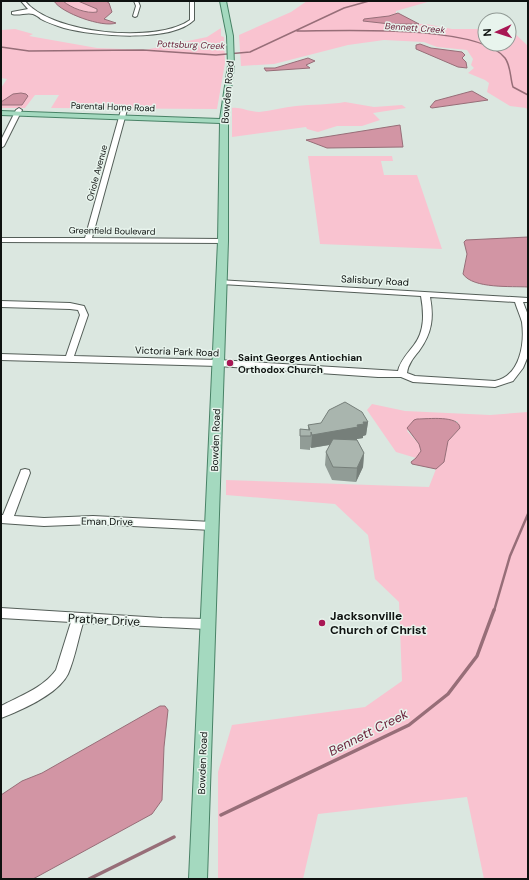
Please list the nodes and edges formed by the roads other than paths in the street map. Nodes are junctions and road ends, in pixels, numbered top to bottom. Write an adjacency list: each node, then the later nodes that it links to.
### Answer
1 (23, 1): 3 (street)
2 (136, 1): 5 (street)
3 (192, 1)
4 (223, 1): 10 (main road, Bowden Road)
5 (135, 16)
6 (146, 110): 9 (main road, Parental Home Road)
7 (1, 111): 8 (main road, Parental Home Road)
8 (17, 112): 9 (main road, Parental Home Road); 11 (street)
9 (123, 113): 10 (main road, Parental Home Road); 13 (street, Oriole Avenue)
10 (222, 115): 14 (main road, Bowden Road)
11 (1, 146)
12 (1, 240): 13 (street, Greenfield Boulevard)
13 (88, 240): 14 (street, Greenfield Boulevard)
14 (223, 242): 15 (main road, Bowden Road)
15 (221, 282): 16 (street, Salisbury Road); 22 (main road, Bowden Road)
16 (425, 294): 17 (street, Salisbury Road); 23 (street)
17 (518, 300): 18 (street, Salisbury Road); 23 (street, Victoria Park Road)
18 (528, 300)
19 (1, 304): 21 (street)
20 (1, 357): 21 (street, Victoria Park Road)
21 (69, 359): 22 (street, Victoria Park Road)
22 (218, 363): 23 (street, Victoria Park Road); 26 (main road, Bowden Road)
23 (402, 374)
24 (26, 473): 25 (street)
25 (4, 520): 26 (street, Eman Drive)
26 (212, 526): 29 (main road, Bowden Road)
27 (1, 613): 28 (street, Prather Drive)
28 (78, 618): 29 (street, Prather Drive); 30 (street)
29 (207, 624): 31 (main road, Bowden Road)
30 (1, 712)
31 (198, 879)

